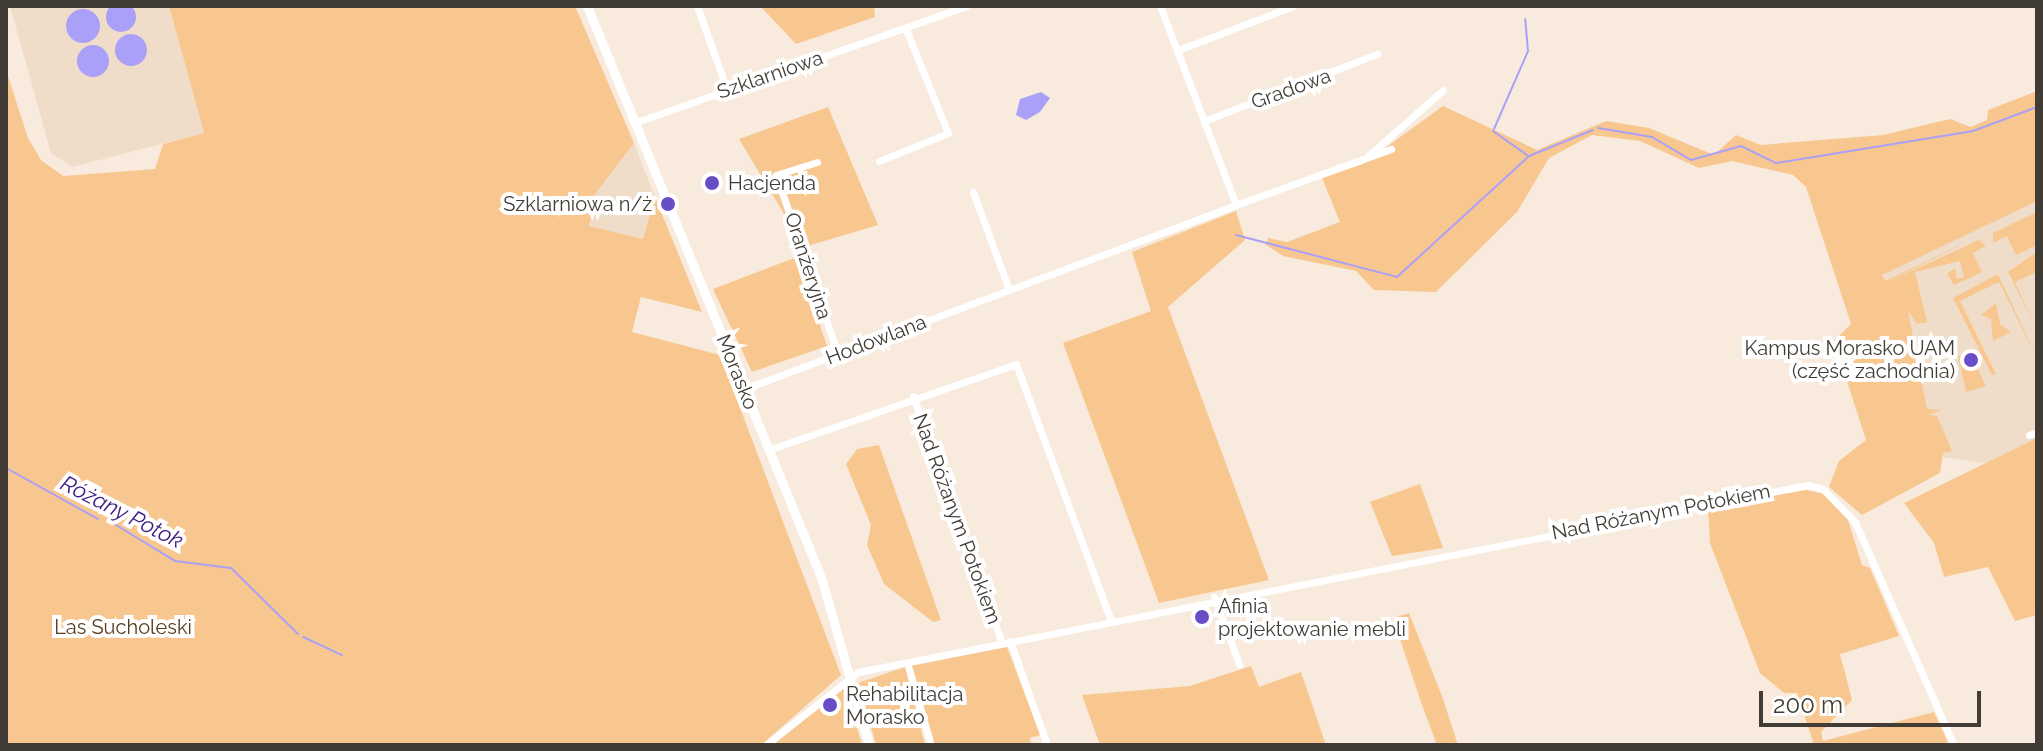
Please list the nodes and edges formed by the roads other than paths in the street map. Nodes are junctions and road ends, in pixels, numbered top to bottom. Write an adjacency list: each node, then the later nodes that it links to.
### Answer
1 (587, 6): 13 (street, Morasko)
2 (697, 6): 10 (street)
3 (966, 6): 6 (street, Szklarniowa)
4 (1160, 6): 8 (street)
5 (1293, 6): 8 (street)
6 (943, 10): 7 (street, Szklarniowa)
7 (905, 27): 10 (street, Szklarniowa); 16 (street)
8 (1178, 50): 12 (street)
9 (1377, 54): 12 (street, Gradowa)
10 (727, 90): 13 (street, Szklarniowa)
11 (1443, 90): 15 (street, Hodowlana)
12 (1204, 121): 19 (street)
13 (634, 123): 22 (street, Morasko)
14 (1391, 149): 15 (street, Hodowlana)
15 (1364, 158): 19 (street, Hodowlana)
16 (879, 161)
17 (817, 162): 21 (street, Oranżeryjna)
18 (973, 192): 20 (street)
19 (1236, 205): 20 (street, Hodowlana)
20 (1009, 290): 21 (street, Hodowlana)
21 (838, 354): 22 (street, Hodowlana)
22 (744, 389): 24 (street, Morasko)
23 (913, 396): 24 (street); 26 (street); 27 (street, Nad Różanym Potokiem)
24 (768, 450): 30 (street, Morasko)
25 (1214, 597): 26 (street, Nad Różanym Potokiem); 29 (street); 35 (street, Nad Różanym Potokiem)
26 (1110, 618): 27 (street, Nad Różanym Potokiem)
27 (1006, 642): 28 (street, Nad Różanym Potokiem); 34 (street)
28 (907, 662): 30 (street, Nad Różanym Potokiem); 33 (street)
29 (1239, 664)
30 (849, 674): 31 (street); 32 (street, Morasko)
31 (766, 745)
32 (869, 745)
33 (931, 745)
34 (1047, 745)
35 (1954, 745)

